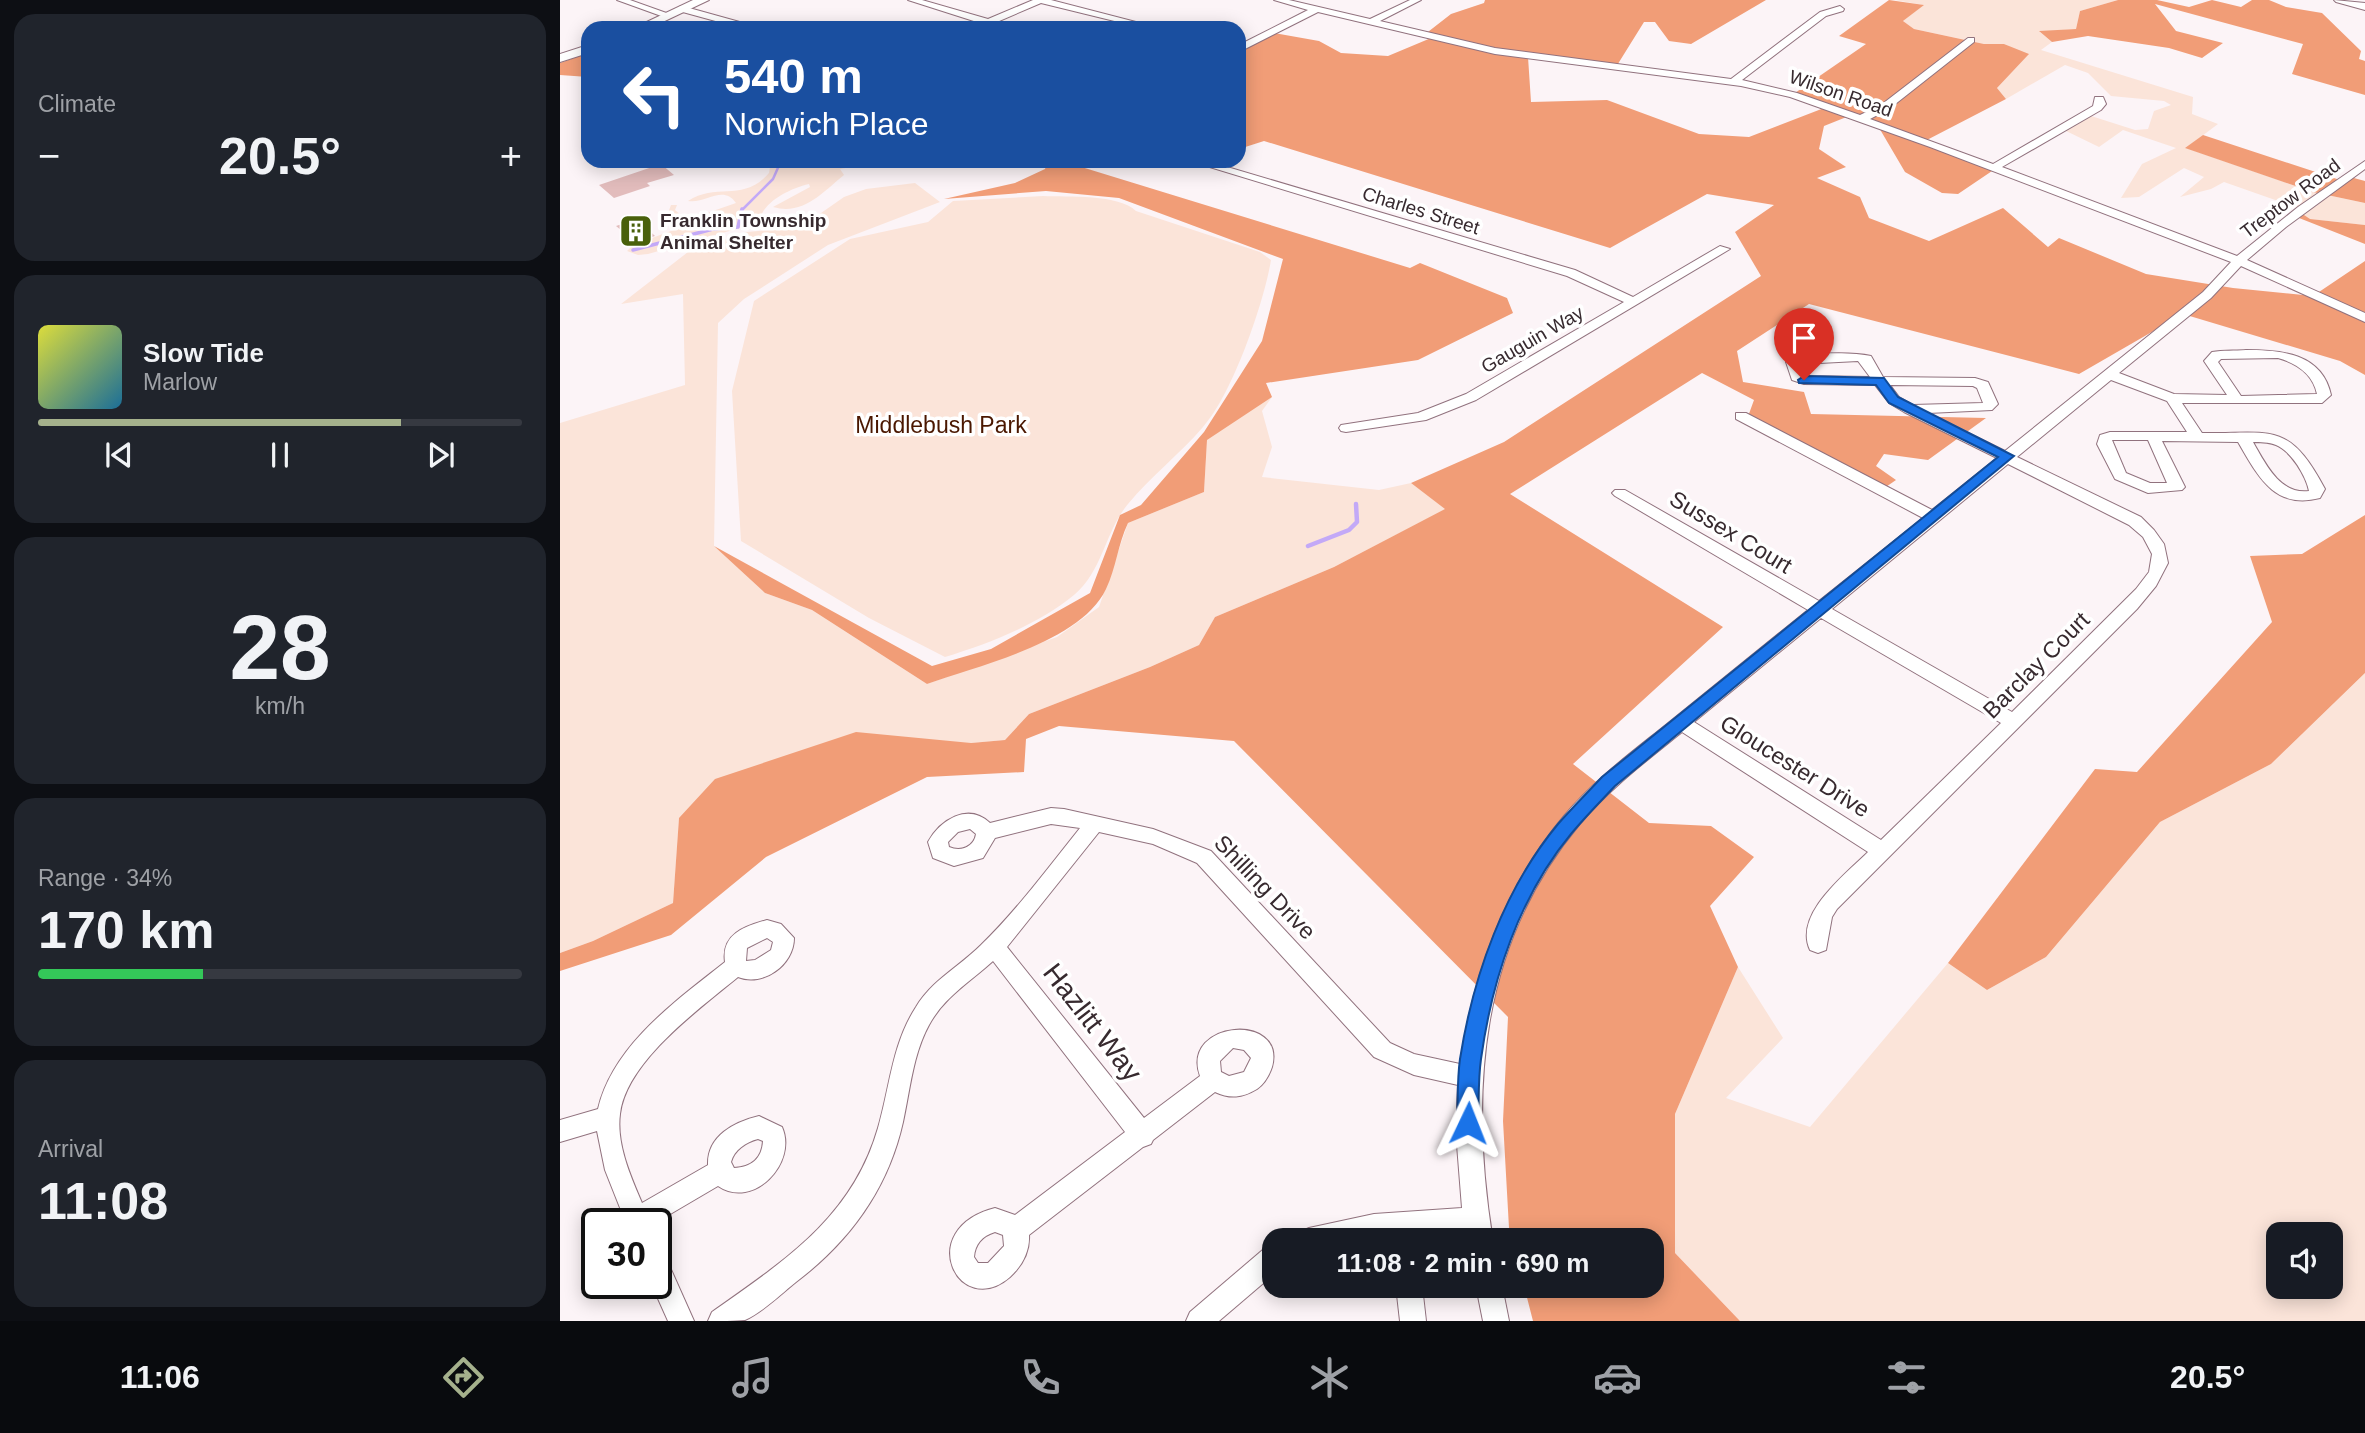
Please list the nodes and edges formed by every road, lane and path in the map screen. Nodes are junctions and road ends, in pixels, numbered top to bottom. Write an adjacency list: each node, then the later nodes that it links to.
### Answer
1 (621, 0): 12 (street)
2 (703, 0): 9 (main road)
3 (912, 0): 15 (street)
4 (1040, 0): 16 (street); 17 (street)
5 (1278, 0): 10 (street, Wilson Road)
6 (1417, 0): 18 (street)
7 (2340, 0): 8 (main road)
8 (2365, 7)
9 (682, 9): 12 (main road); 14 (street)
10 (1317, 9): 18 (street, Wilson Road); 20 (street)
11 (1840, 9): 23 (street)
12 (667, 15): 13 (main road)
13 (655, 21)
14 (726, 21)
15 (985, 21)
16 (990, 21)
17 (1126, 21)
18 (1371, 22): 23 (street, Wilson Road)
19 (1971, 40): 25 (street)
20 (1246, 44)
21 (581, 51): 22 (main road)
22 (560, 58)
23 (1733, 82): 25 (street, Wilson Road)
24 (2099, 99): 28 (street)
25 (1861, 119): 28 (street, Wilson Road)
26 (2365, 164): 30 (street, Treptow Road)
27 (1218, 168): 31 (street, Charles Street)
28 (1993, 168): 30 (street, Wilson Road)
29 (1724, 249): 31 (street, Gauguin Way)
30 (2236, 260): 32 (street, Wilson Road); 33 (street, Treptow Road)
31 (1634, 302): 39 (street, Gauguin Way)
32 (2365, 318)
33 (2109, 374): 35 (street); 43 (street, Treptow Road)
34 (1879, 381): 34 (street); 37 (street, Barclay Court); 37 (street)
35 (2172, 398): 36 (street); 41 (street)
36 (2237, 400): 36 (street)
37 (1909, 409): 43 (street, Barclay Court)
38 (1741, 416): 45 (street)
39 (1346, 428)
40 (2153, 436): 40 (street); 41 (street)
41 (2197, 437): 42 (street)
42 (2243, 438): 42 (street)
43 (2008, 456): 45 (street, Treptow Road); 48 (street, Barclay Court)
44 (1620, 493): 46 (street, Sussex Court)
45 (1934, 517): 46 (street, Treptow Road)
46 (1818, 610): 47 (street, Treptow Road); 48 (street, Sussex Court)
47 (1680, 722): 51 (street, Gloucester Drive); 55 (street, Treptow Road)
48 (2014, 722): 51 (street, Barclay Court)
49 (1095, 823): 50 (street, Shilling Drive); 53 (street); 55 (street, Shilling Drive)
50 (986, 832)
51 (1884, 852): 52 (street, Barclay Court)
52 (1818, 944)
53 (994, 947): 59 (street, Hazlitt Way); 72 (street)
54 (735, 966): 57 (street)
55 (1469, 1076): 65 (street, Treptow Road)
56 (1213, 1080): 59 (street)
57 (608, 1116): 58 (street); 61 (street)
58 (560, 1131)
59 (1143, 1136): 66 (street)
60 (720, 1171): 62 (street)
61 (633, 1208)
62 (661, 1208)
63 (1365, 1228): 64 (street)
64 (1384, 1228)
65 (1478, 1228)
66 (1015, 1230)
67 (1262, 1267): 73 (street)
68 (1410, 1298): 74 (street)
69 (1491, 1298): 75 (street)
70 (671, 1299): 71 (street)
71 (681, 1321)
72 (721, 1321)
73 (1199, 1321)
74 (1413, 1321)
75 (1496, 1321)

